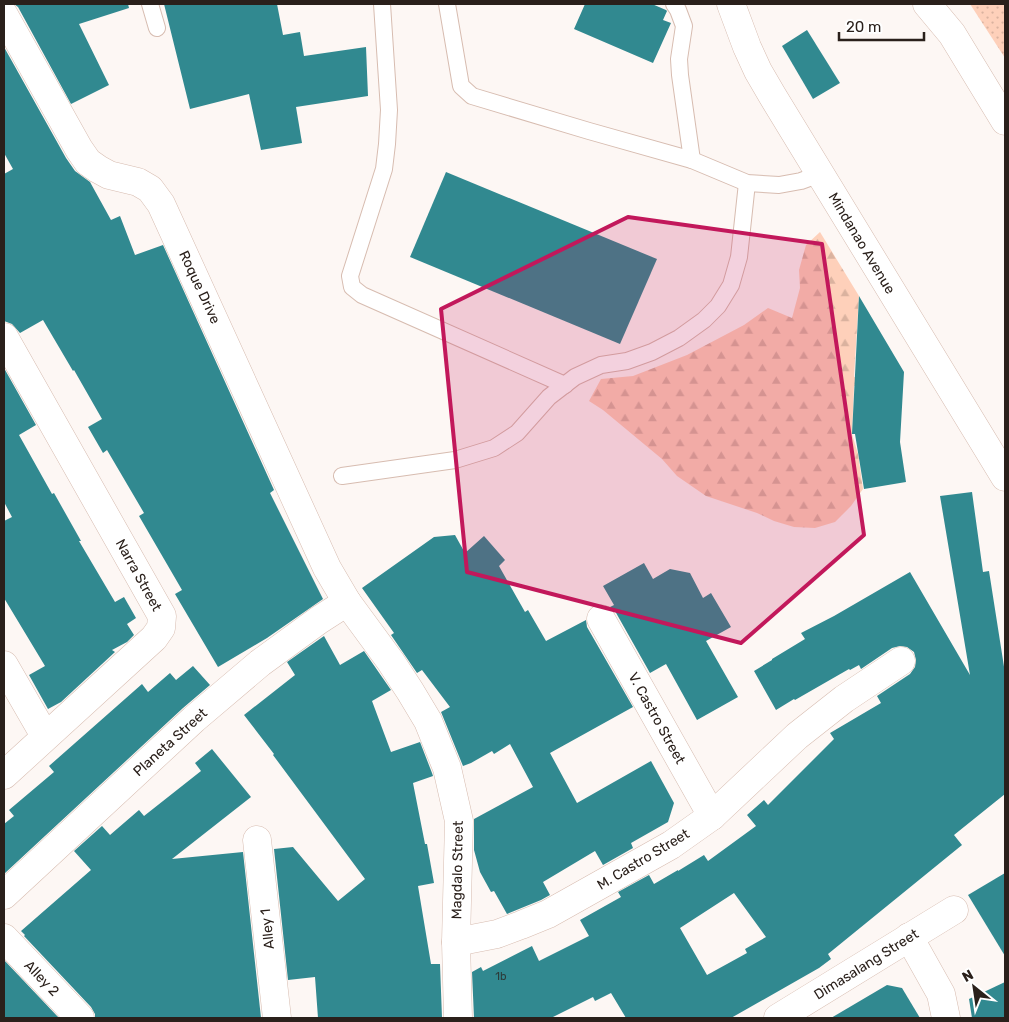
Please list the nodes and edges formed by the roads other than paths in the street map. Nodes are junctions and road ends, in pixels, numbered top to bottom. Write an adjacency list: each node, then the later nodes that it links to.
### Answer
1 (150, 4): 8 (lane)
2 (382, 4): 14 (lane)
3 (447, 4): 10 (lane)
4 (674, 4): 10 (lane)
5 (731, 4): 11 (street, Mindanao Avenue)
6 (927, 4): 9 (street)
7 (4, 15): 17 (street, Roque Drive)
8 (157, 28)
9 (1005, 121)
10 (692, 160): 12 (lane)
11 (820, 174): 12 (lane); 16 (street, Mindanao Avenue)
12 (747, 184): 14 (lane)
13 (4, 337): 21 (street, Narra Street)
14 (565, 385): 15 (lane)
15 (342, 476)
16 (1005, 477)
17 (347, 602): 25 (street, Planeta Street); 29 (street, Magdalo Street)
18 (601, 619): 23 (street, V. Castro Street)
19 (902, 662): 23 (street, M. Castro Street)
20 (4, 665): 21 (street)
21 (45, 736): 22 (street, Narra Street)
22 (4, 775)
23 (712, 816): 29 (street, M. Castro Street)
24 (258, 840): 31 (street, Alley 1)
25 (4, 895)
26 (954, 910): 27 (street, Dimasalang Street)
27 (909, 937): 33 (street, Dimasalang Street); 34 (street)
28 (4, 938): 30 (street, Alley 2)
29 (456, 942): 32 (street, Magdalo Street)
30 (80, 1018)
31 (277, 1018)
32 (458, 1018)
33 (778, 1018)
34 (946, 1018)

